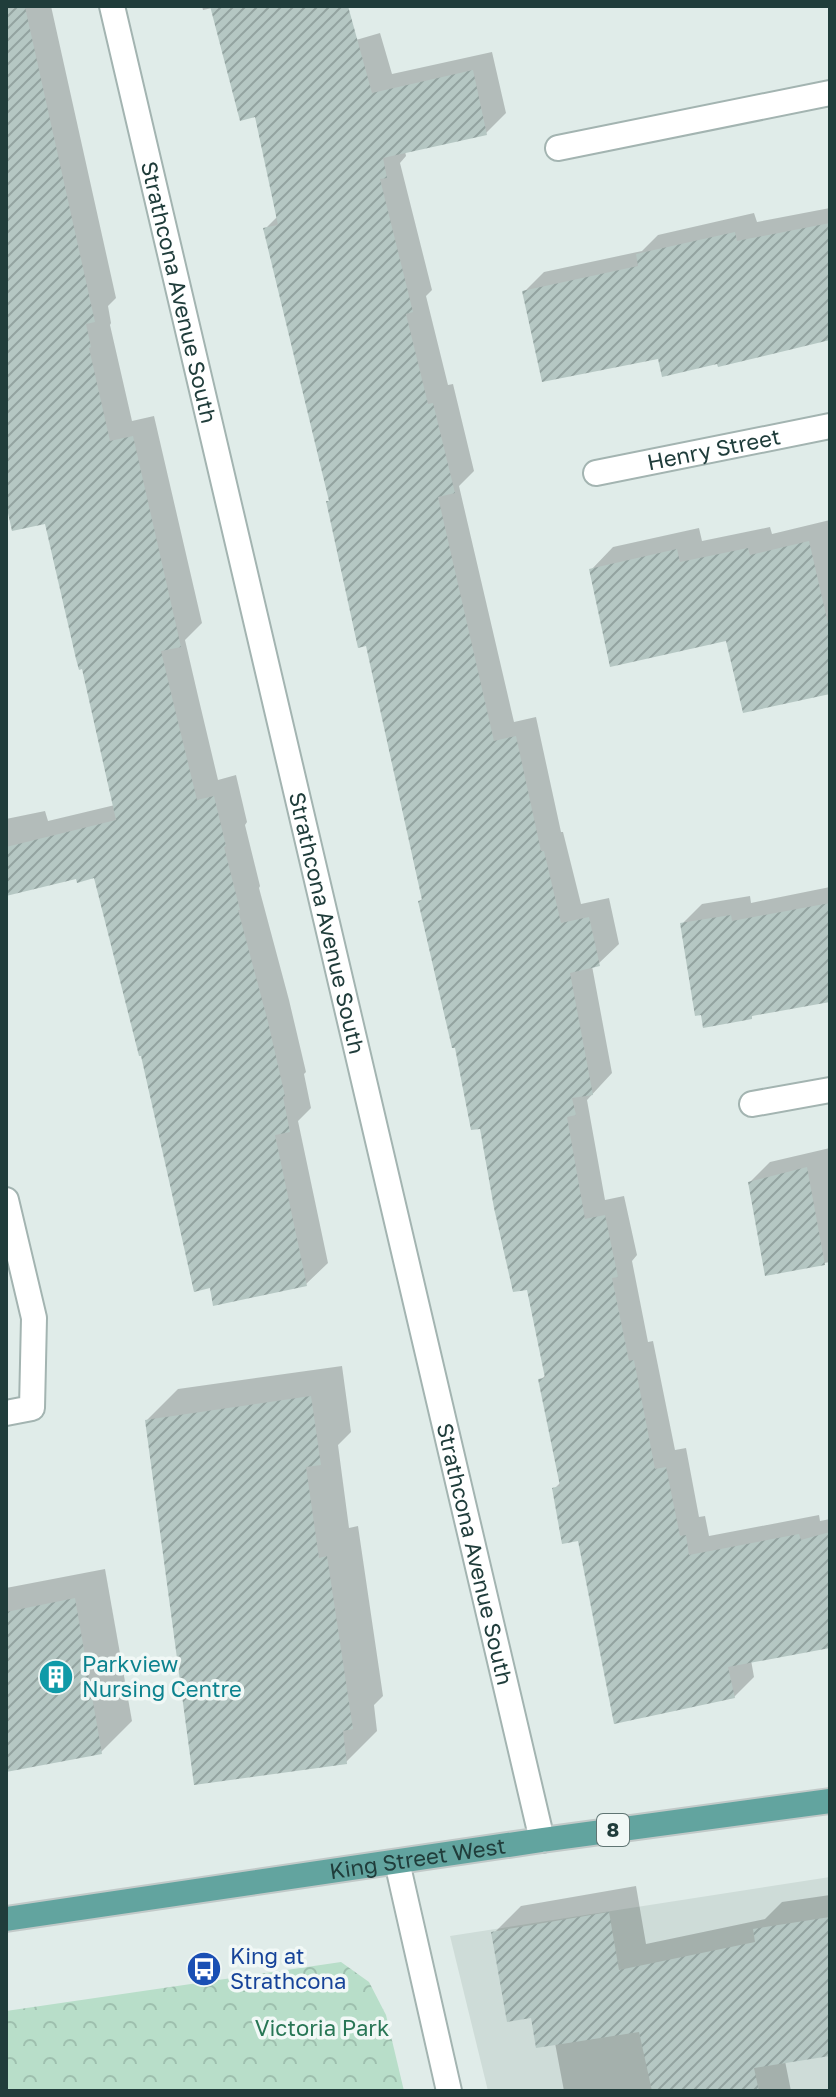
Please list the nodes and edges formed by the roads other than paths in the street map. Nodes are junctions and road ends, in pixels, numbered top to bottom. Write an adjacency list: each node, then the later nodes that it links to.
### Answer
1 (112, 6): 11 (street, Strathcona Avenue South)
2 (830, 93): 3 (street)
3 (558, 148)
4 (830, 426): 5 (street, Henry Street)
5 (596, 473)
6 (830, 1090): 7 (street)
7 (752, 1104)
8 (6, 1200): 9 (street)
9 (6, 1413)
10 (830, 1801): 11 (main road, King Street West / 8)
11 (542, 1840): 12 (main road, King Street West / 8)
12 (397, 1862): 13 (main road, King Street West / 8); 14 (street)
13 (6, 1919)
14 (449, 2091)

